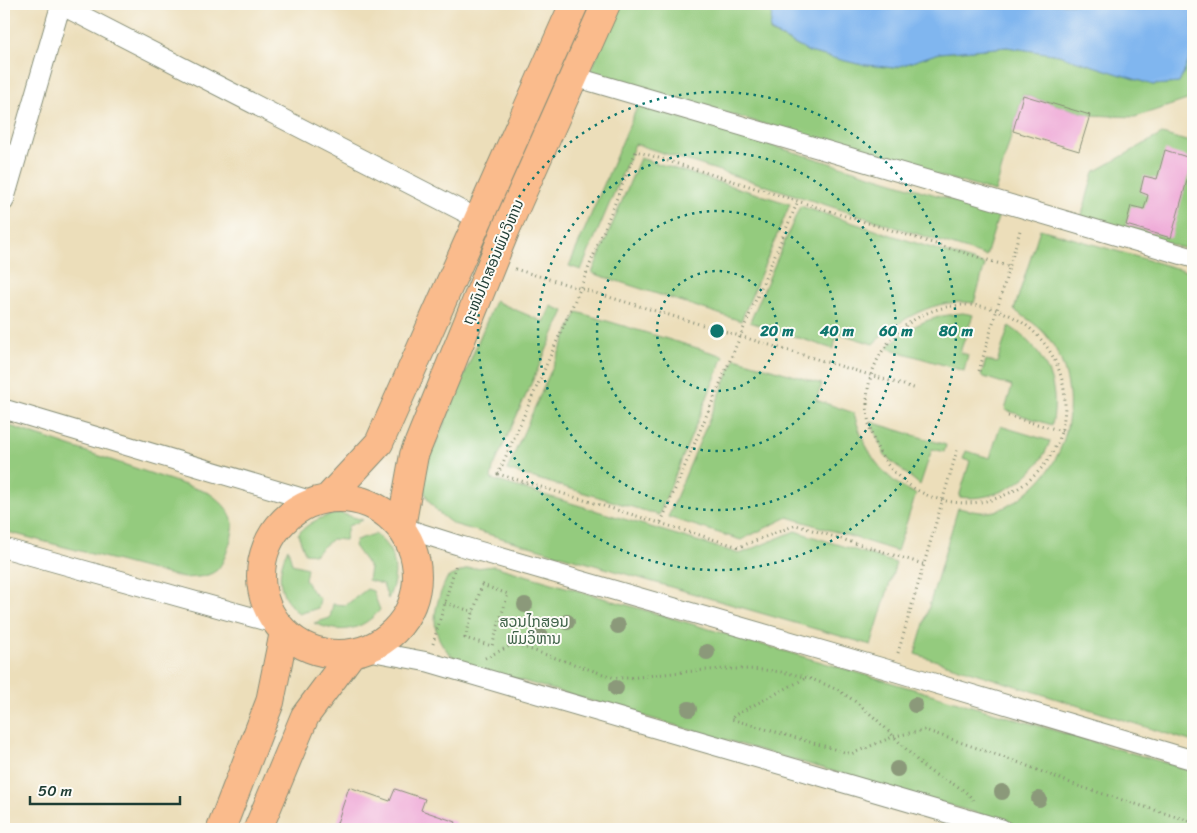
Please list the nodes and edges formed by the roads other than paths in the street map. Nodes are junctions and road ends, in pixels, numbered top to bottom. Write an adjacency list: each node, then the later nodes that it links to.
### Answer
1 (61, 4): 5 (street); 6 (street)
2 (574, 4): 6 (highway, ຖະໜົນໄກສອນພົມວິຫານ)
3 (606, 4): 4 (highway, ຖະໜົນໄກສອນພົມວິຫານ)
4 (575, 77): 8 (street); 9 (highway, ຖະໜົນໄກສອນພົມວິຫານ)
5 (4, 200)
6 (478, 219): 7 (highway, ຖະໜົນໄກສອນພົມວິຫານ)
7 (465, 250): 9 (highway); 11 (highway, ຖະໜົນໄກສອນພົມວິຫານ)
8 (1193, 258)
9 (492, 262): 12 (highway, ຖະໜົນໄກສອນພົມວິຫານ)
10 (4, 408): 11 (street)
11 (320, 500): 12 (highway); 14 (highway)
12 (400, 527): 15 (highway); 16 (street)
13 (4, 548): 14 (street)
14 (281, 628): 15 (highway); 17 (highway)
15 (358, 651): 18 (highway); 19 (street)
16 (1193, 760)
17 (221, 829)
18 (258, 829)
19 (1002, 829)

